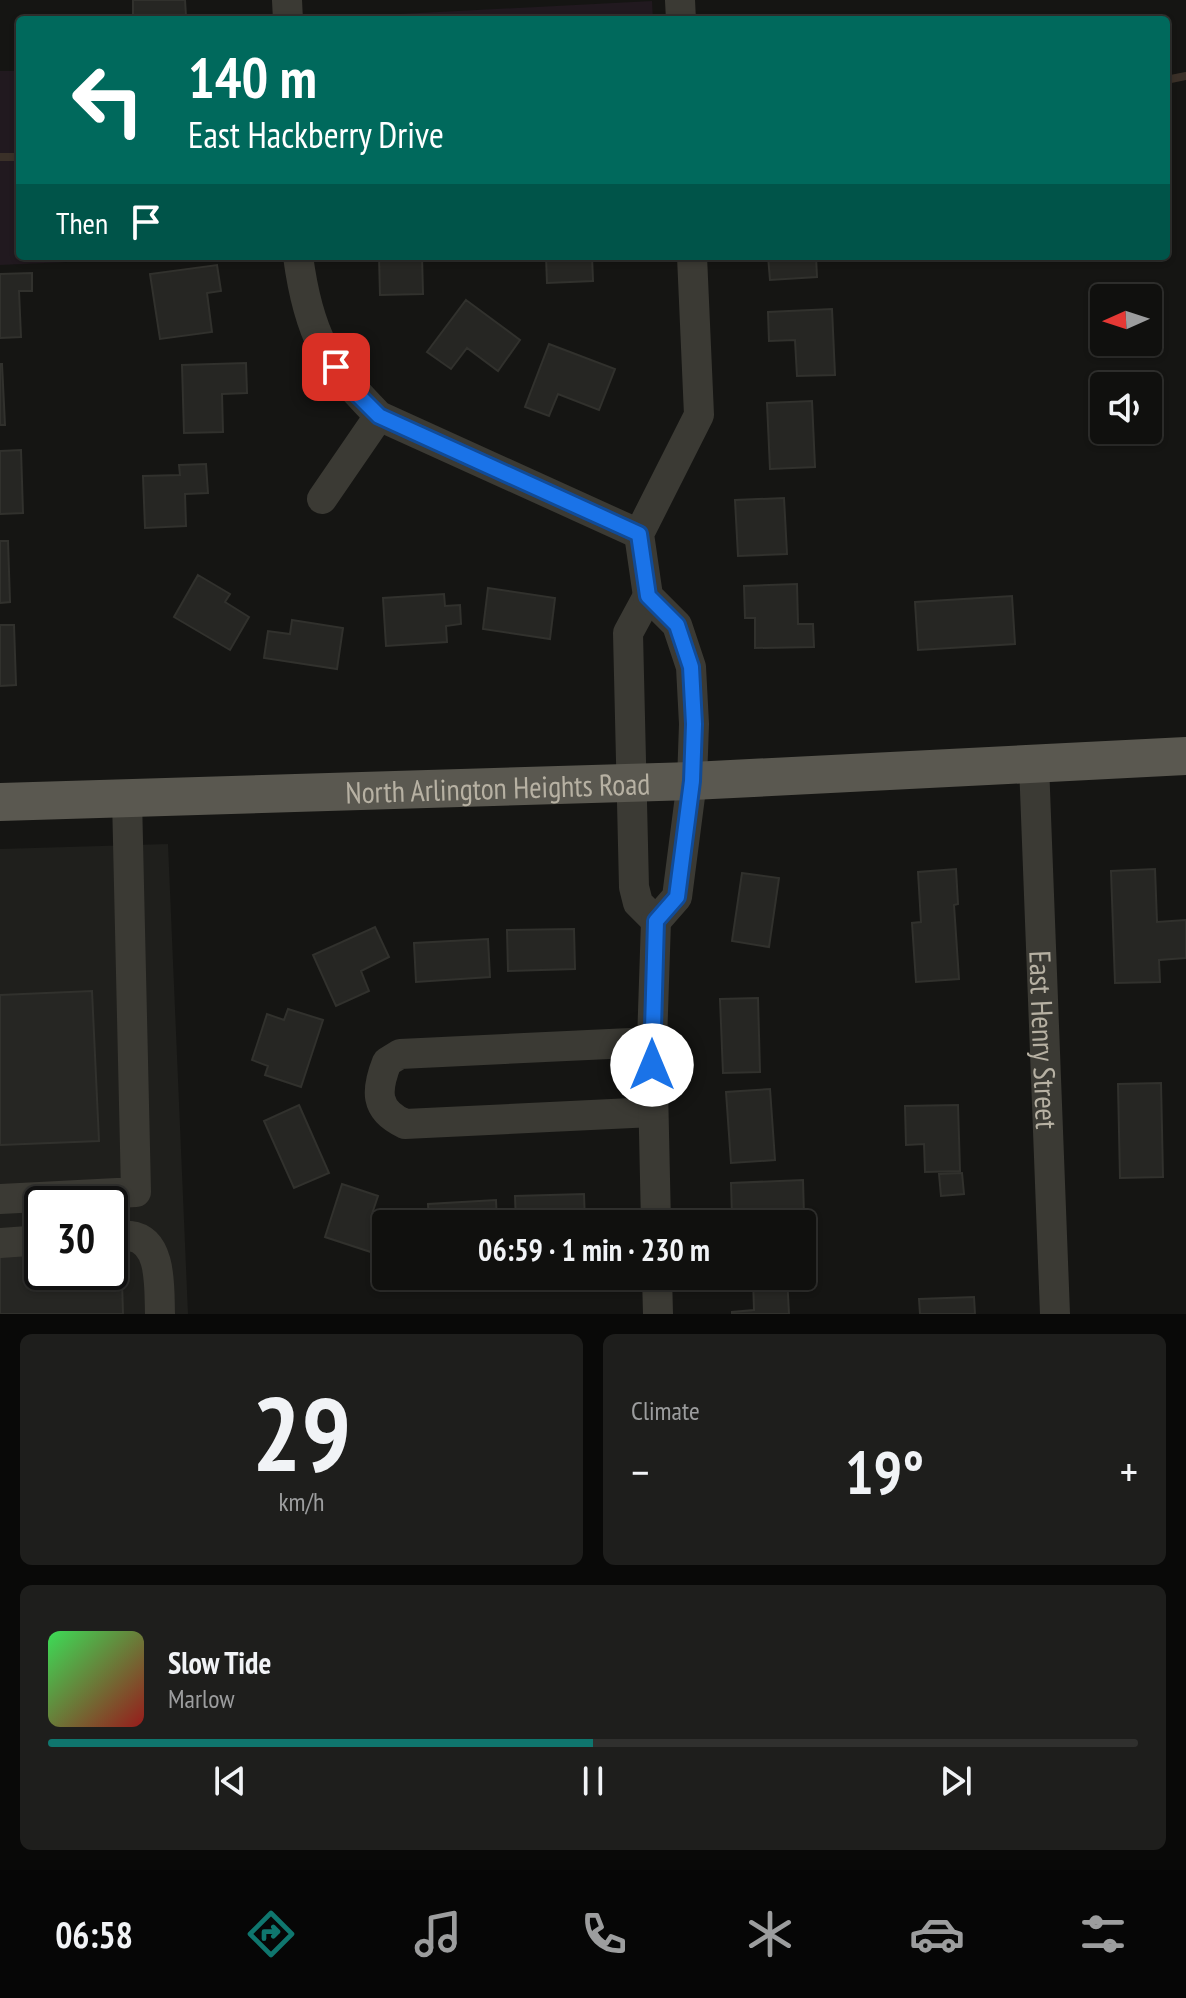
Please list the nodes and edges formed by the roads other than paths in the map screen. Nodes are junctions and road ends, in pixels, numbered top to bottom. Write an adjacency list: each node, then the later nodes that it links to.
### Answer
1 (299, 260): 3 (street)
2 (692, 260): 5 (street)
3 (379, 416): 4 (street); 5 (street)
4 (322, 499)
5 (639, 534): 6 (street)
6 (648, 596): 9 (street); 10 (street)
7 (1186, 756): 8 (main road, North Arlington Heights Road)
8 (1034, 764): 9 (main road, North Arlington Heights Road); 24 (street, East Henry Street)
9 (692, 781): 10 (main road, North Arlington Heights Road); 13 (street)
10 (630, 783): 11 (main road, North Arlington Heights Road); 13 (street)
11 (127, 798): 12 (main road, North Arlington Heights Road); 16 (street)
12 (0, 802)
13 (656, 921): 14 (street)
14 (652, 1042): 15 (street); 15 (street)
15 (653, 1112): 17 (street)
16 (0, 1199)
17 (656, 1210)
18 (128, 1236): 22 (street)
19 (24, 1241): 20 (street)
20 (0, 1243)
21 (657, 1290): 23 (street)
22 (160, 1314)
23 (658, 1314)
24 (1055, 1314)

